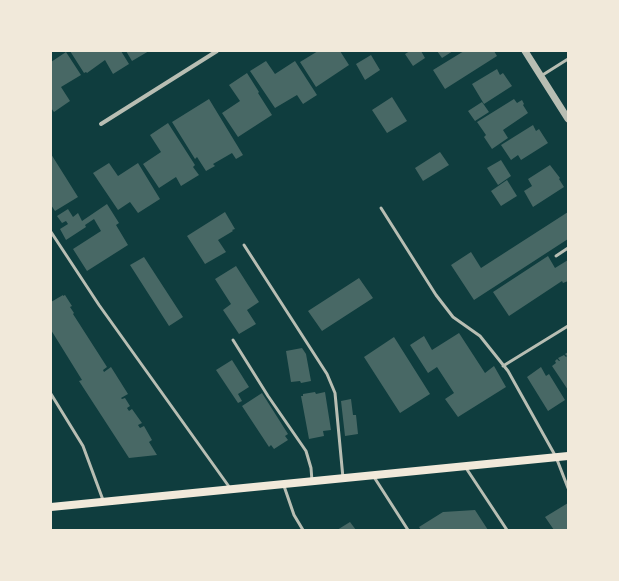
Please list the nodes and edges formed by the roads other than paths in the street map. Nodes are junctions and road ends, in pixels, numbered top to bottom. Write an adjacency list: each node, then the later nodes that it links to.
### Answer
1 (217, 51): 6 (street)
2 (524, 51): 4 (street)
3 (568, 59): 4 (lane)
4 (541, 76): 5 (street)
5 (568, 119)
6 (101, 124)
7 (381, 208): 14 (lane)
8 (51, 232): 24 (lane)
9 (244, 245): 20 (lane)
10 (568, 248): 11 (lane)
11 (556, 256)
12 (568, 326): 14 (lane)
13 (233, 340): 21 (lane)
14 (503, 366): 17 (lane)
15 (51, 394): 25 (lane)
16 (568, 456): 17 (main road)
17 (556, 457): 18 (main road); 23 (lane)
18 (465, 466): 19 (main road); 29 (lane)
19 (373, 475): 20 (main road); 28 (lane)
20 (343, 478): 21 (main road)
21 (312, 481): 22 (main road)
22 (283, 484): 24 (main road); 27 (lane)
23 (568, 488)
24 (231, 489): 25 (main road)
25 (104, 502): 26 (main road)
26 (51, 507)
27 (303, 530)
28 (408, 530)
29 (507, 530)

